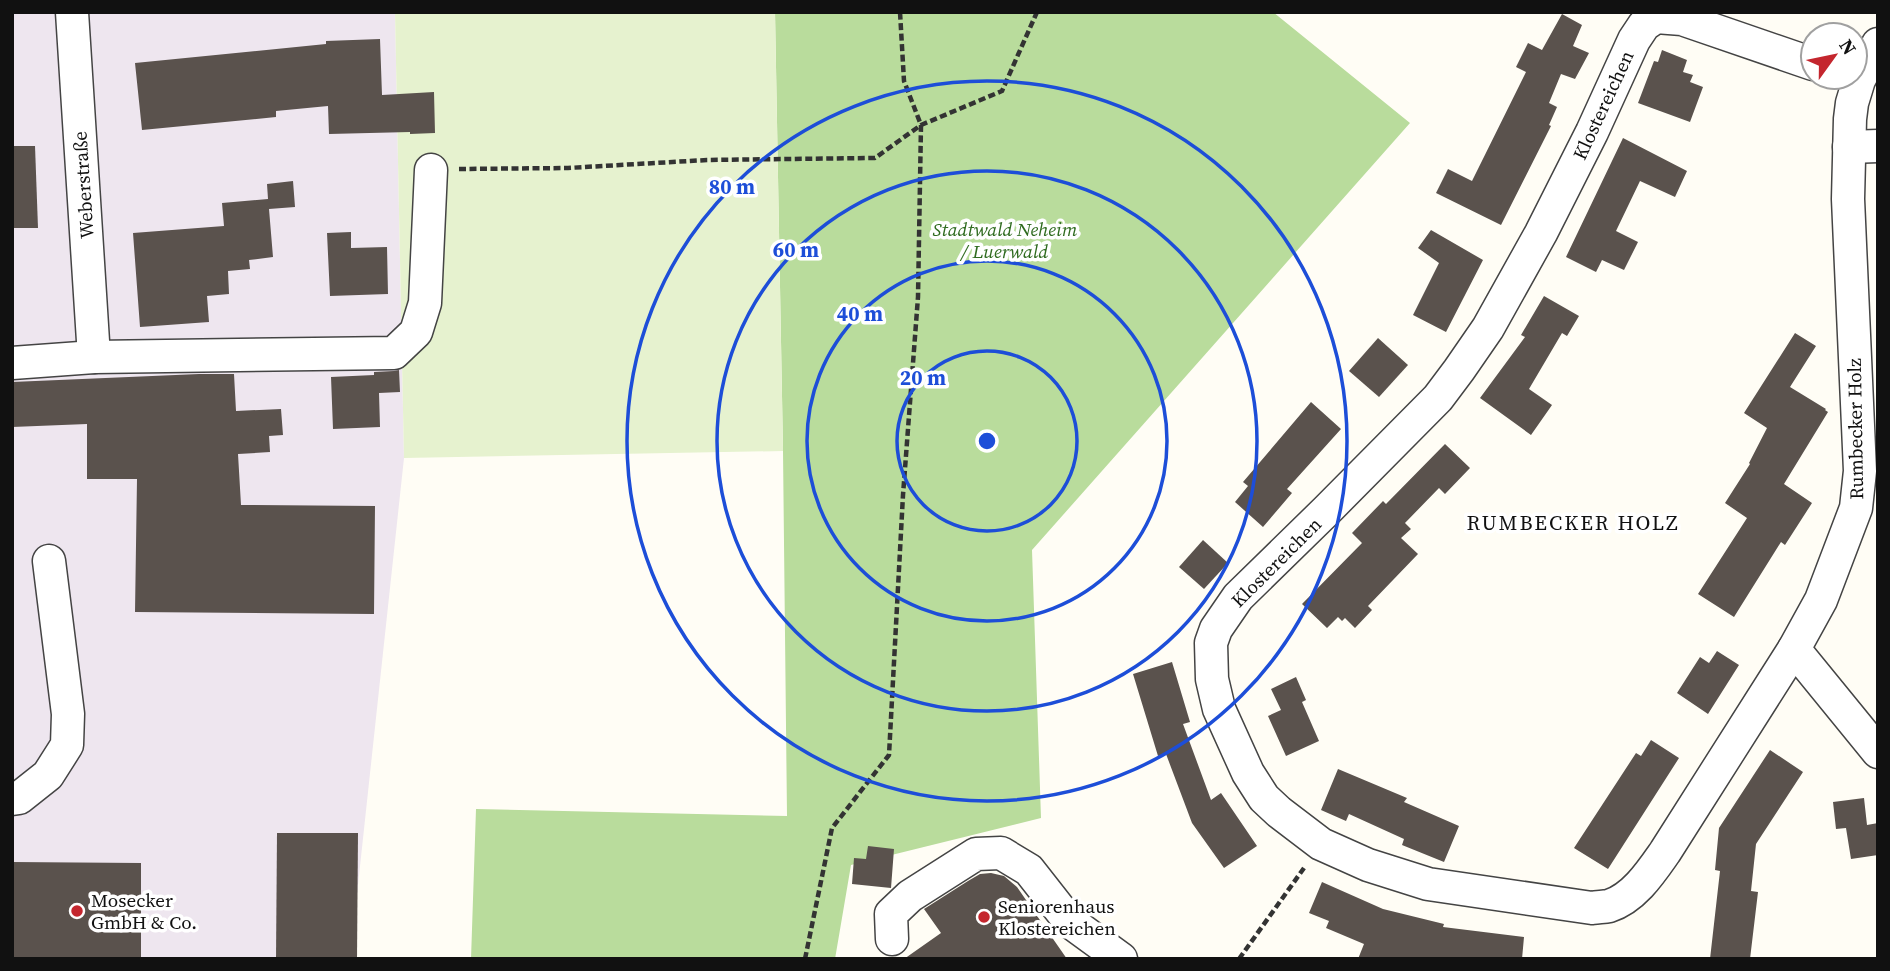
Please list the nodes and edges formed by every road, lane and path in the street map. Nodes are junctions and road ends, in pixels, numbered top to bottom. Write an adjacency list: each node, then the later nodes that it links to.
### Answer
1 (72, 12): 10 (street, Weberstraße)
2 (900, 12): 7 (path)
3 (1037, 12): 7 (path)
4 (1632, 18): 5 (street, Klostereichen); 16 (street, Klostereichen)
5 (1799, 59)
6 (1853, 91): 8 (street, Rumbecker Holz)
7 (921, 125): 9 (path); 18 (path)
8 (1863, 146): 13 (street, Rumbecker Holz)
9 (431, 170): 10 (street)
10 (94, 357): 11 (street)
11 (12, 363)
12 (49, 561): 15 (street)
13 (1794, 649): 14 (street); 16 (street, Klostereichen)
14 (1878, 752)
15 (12, 799)
16 (1321, 844): 20 (path)
17 (892, 939): 19 (street)
18 (805, 959)
19 (1121, 959)
20 (1239, 959)

